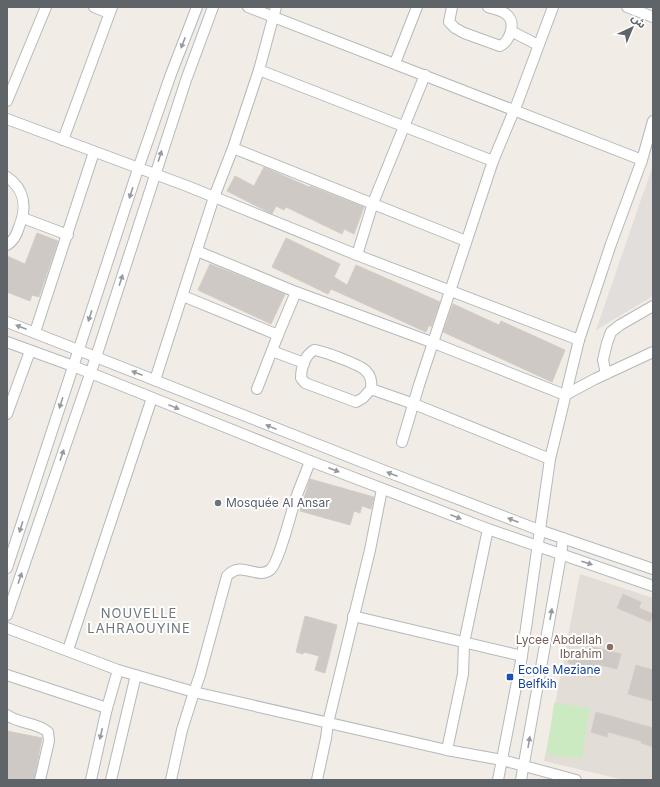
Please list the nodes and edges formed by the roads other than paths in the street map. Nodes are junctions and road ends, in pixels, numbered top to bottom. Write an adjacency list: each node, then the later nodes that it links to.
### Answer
1 (46, 7): 19 (street)
2 (94, 7): 11 (street)
3 (197, 7): 29 (street, one-way to 29)
4 (213, 7): 30 (street, one-way to 4)
5 (248, 7): 12 (street)
6 (417, 7): 16 (street)
7 (488, 7): 14 (street)
8 (553, 7): 15 (street)
9 (627, 7): 13 (street)
10 (449, 8): 14 (street)
11 (111, 10): 24 (street)
12 (275, 12): 16 (street); 17 (street)
13 (653, 17)
14 (511, 31): 15 (street)
15 (538, 45): 20 (street)
16 (395, 64): 18 (street)
17 (259, 70): 23 (street); 25 (street)
18 (425, 75): 20 (street); 23 (street)
19 (7, 101)
20 (514, 110): 27 (street); 28 (street)
21 (7, 119): 24 (street)
22 (653, 121): 27 (street)
23 (404, 126): 28 (street); 33 (street)
24 (63, 140): 26 (street)
25 (233, 148): 32 (street); 33 (street)
26 (94, 152): 29 (street); 35 (street)
27 (642, 160): 47 (street)
28 (493, 161): 36 (street)
29 (138, 169): 30 (street); 50 (street, one-way to 50)
30 (154, 174): 32 (street); 54 (street, one-way to 30)
31 (7, 177): 34 (street)
32 (214, 197): 38 (street); 39 (street)
33 (373, 203): 36 (street); 39 (street)
34 (23, 218): 35 (street); 37 (street)
35 (68, 235): 45 (street)
36 (466, 241): 40 (street)
37 (7, 245)
38 (197, 251): 41 (street); 42 (street)
39 (357, 255): 40 (street)
40 (450, 291): 47 (street); 49 (street)
41 (296, 292): 46 (street); 49 (street)
42 (183, 296): 46 (street); 59 (street)
43 (653, 306): 58 (street)
44 (7, 322): 45 (street, one-way to 44)
45 (35, 332): 50 (street)
46 (278, 335): 52 (street)
47 (579, 340): 62 (street)
48 (7, 342): 51 (street)
49 (434, 343): 62 (street); 65 (street)
50 (79, 350): 54 (street); 56 (street)
51 (30, 351): 56 (street); 63 (street)
52 (272, 351): 55 (street); 60 (street)
53 (653, 352): 58 (street)
54 (96, 357): 57 (street); 59 (street, one-way to 54)
55 (304, 363): 61 (street); 61 (street)
56 (73, 366): 57 (street); 76 (street, one-way to 76)
57 (90, 373): 64 (street); 79 (street, one-way to 57)
58 (606, 374): 62 (street)
59 (155, 380): 72 (street, one-way to 59)
60 (257, 389)
61 (371, 389): 65 (street)
62 (565, 395): 68 (street)
63 (10, 398): 66 (street)
64 (152, 398): 69 (street, one-way to 69); 83 (street)
65 (414, 404): 67 (street); 68 (street)
66 (7, 414)
67 (402, 442)
68 (550, 459): 72 (street)
69 (310, 461): 70 (street, one-way to 70); 88 (street)
70 (382, 489): 71 (street, one-way to 71); 80 (street)
71 (488, 529): 74 (street); 82 (street)
72 (539, 530): 73 (street); 74 (street)
73 (563, 538): 75 (street); 77 (street)
74 (537, 546): 75 (street); 84 (street)
75 (562, 555): 78 (street, one-way to 78); 94 (street, one-way to 75)
76 (7, 568)
77 (653, 569)
78 (653, 586)
79 (7, 615)
80 (353, 616): 82 (street); 91 (street)
81 (7, 628): 83 (street)
82 (464, 643): 84 (street); 92 (street)
83 (68, 650): 85 (street)
84 (522, 656): 93 (street)
85 (118, 670): 86 (street); 89 (street)
86 (136, 675): 88 (street); 97 (street)
87 (8, 679): 89 (street)
88 (194, 692): 91 (street); 98 (street)
89 (107, 708): 96 (street, one-way to 96)
90 (7, 715): 95 (street)
91 (328, 723): 92 (street); 99 (street)
92 (447, 750): 93 (street)
93 (502, 760): 94 (street); 100 (street)
94 (524, 766): 101 (street); 102 (street)
95 (40, 780)
96 (91, 780)
97 (111, 780)
98 (171, 780)
99 (317, 780)
100 (498, 780)
101 (521, 780)
102 (576, 780)

